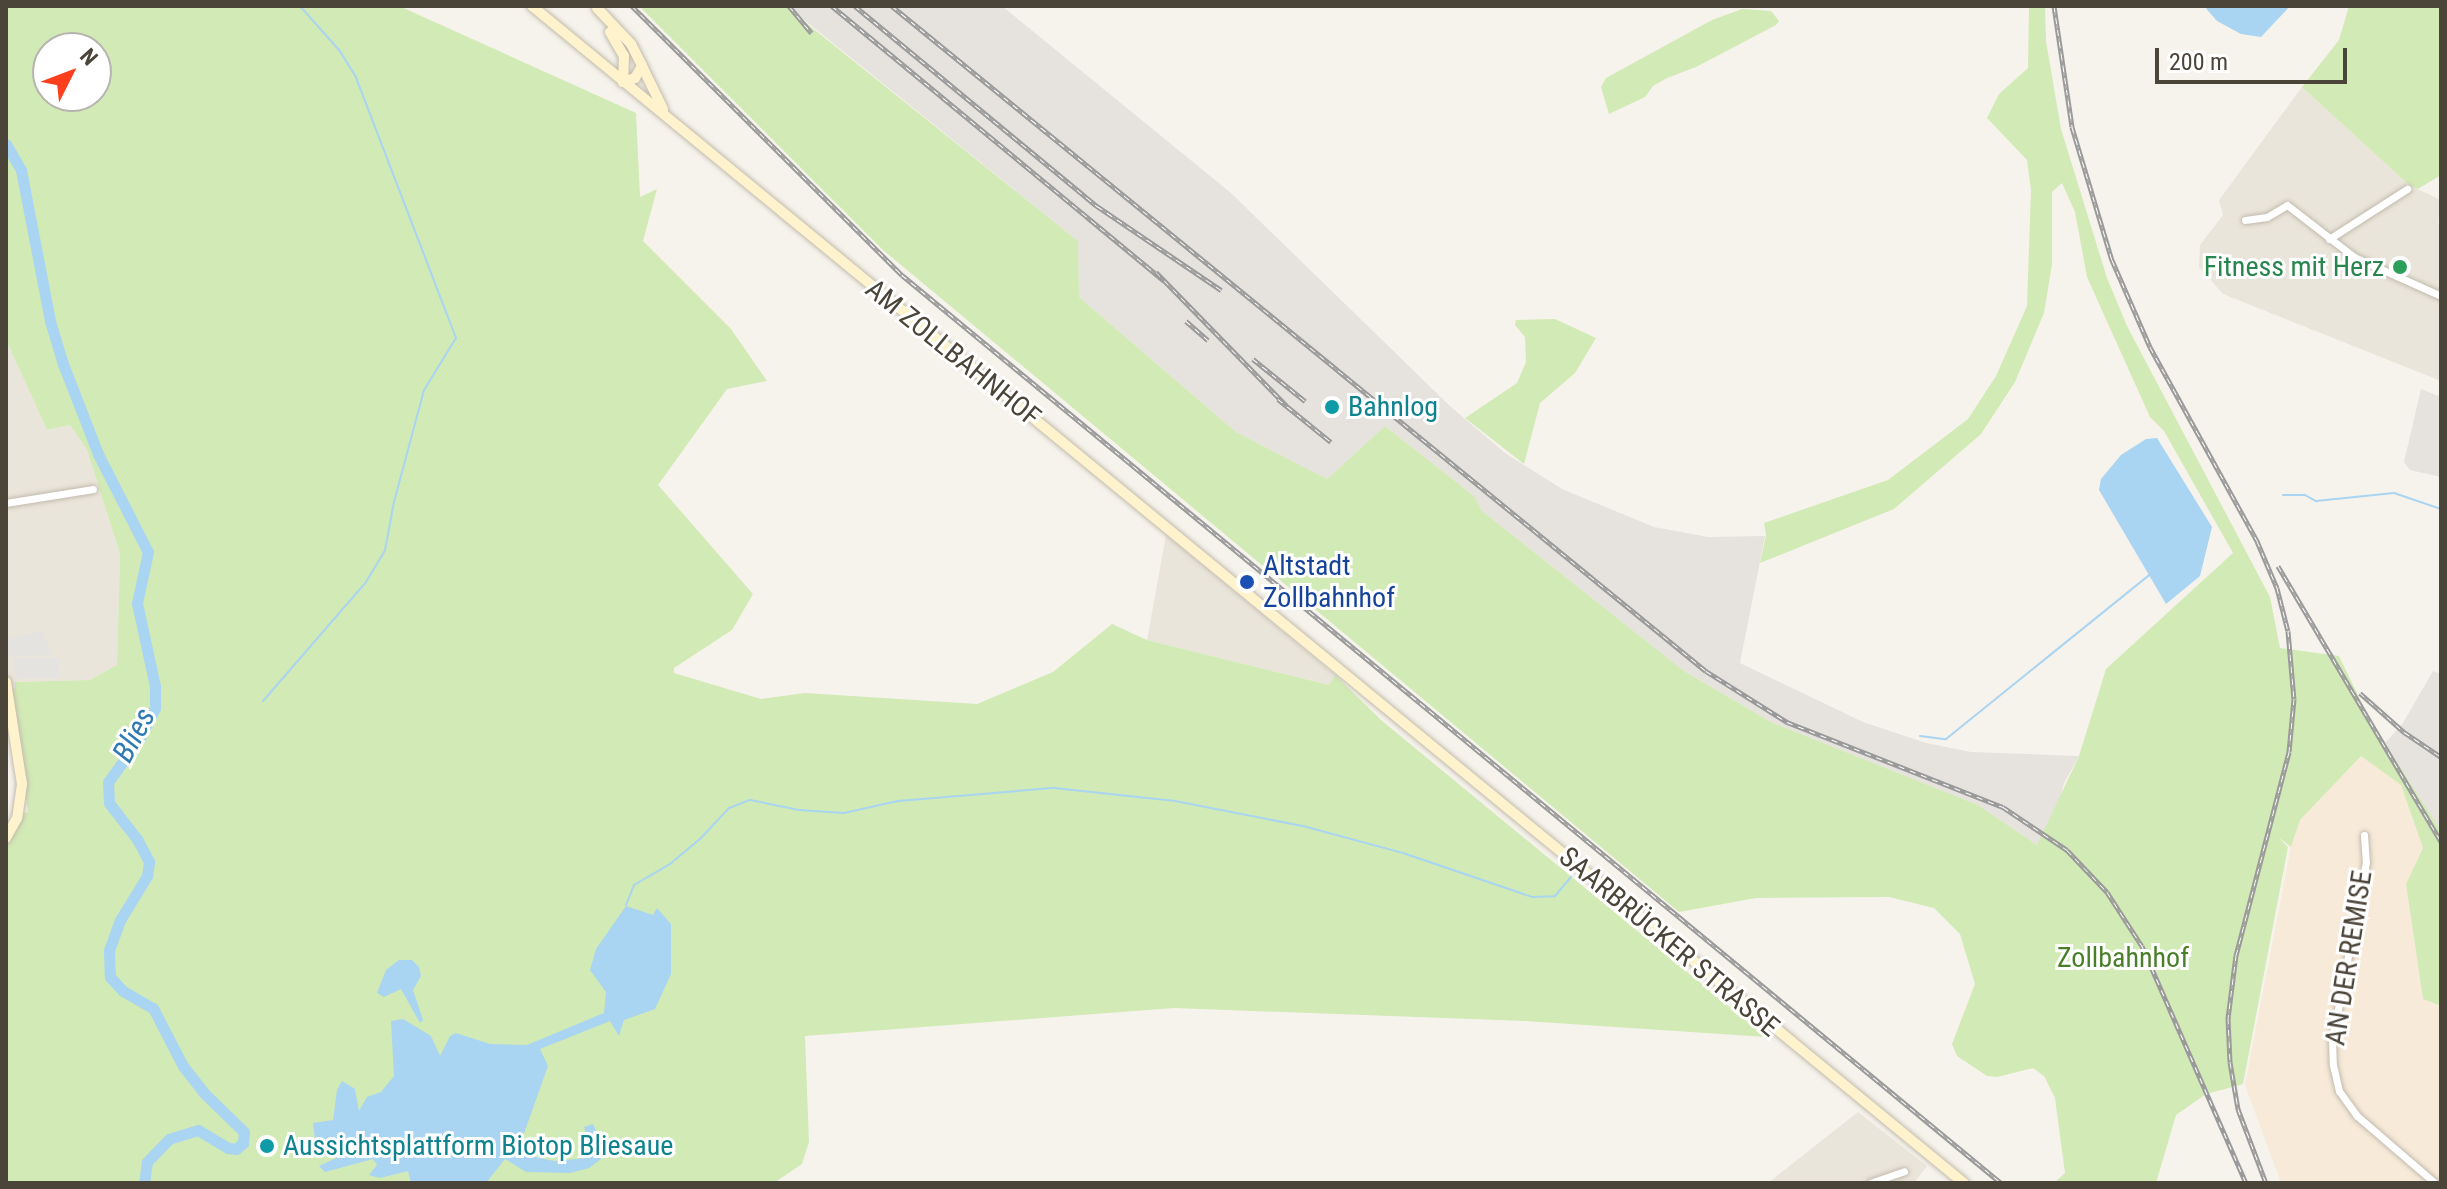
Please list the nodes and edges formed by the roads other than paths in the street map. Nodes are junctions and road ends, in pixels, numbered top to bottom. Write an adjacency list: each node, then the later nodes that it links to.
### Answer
1 (532, 6): 4 (main road, AM ZOLLBAHNHOF)
2 (597, 7): 3 (main road); 5 (main road)
3 (621, 46): 4 (main road); 6 (main road)
4 (601, 63): 6 (main road, AM ZOLLBAHNHOF)
5 (642, 66): 6 (main road); 7 (main road)
6 (623, 82): 7 (main road, AM ZOLLBAHNHOF)
7 (671, 120): 15 (main road, AM ZOLLBAHNHOF)
8 (2407, 189): 10 (street)
9 (2245, 220): 10 (street)
10 (2329, 239): 11 (street)
11 (2441, 296)
12 (93, 489): 13 (street)
13 (6, 503)
14 (7, 688): 17 (main road)
15 (1375, 699): 20 (main road, SAARBRÜCKER STRASSE)
16 (2364, 835): 21 (street, AN DER REMISE)
17 (6, 838)
18 (1904, 1171): 19 (street)
19 (1870, 1183)
20 (1964, 1183)
21 (2435, 1183)

